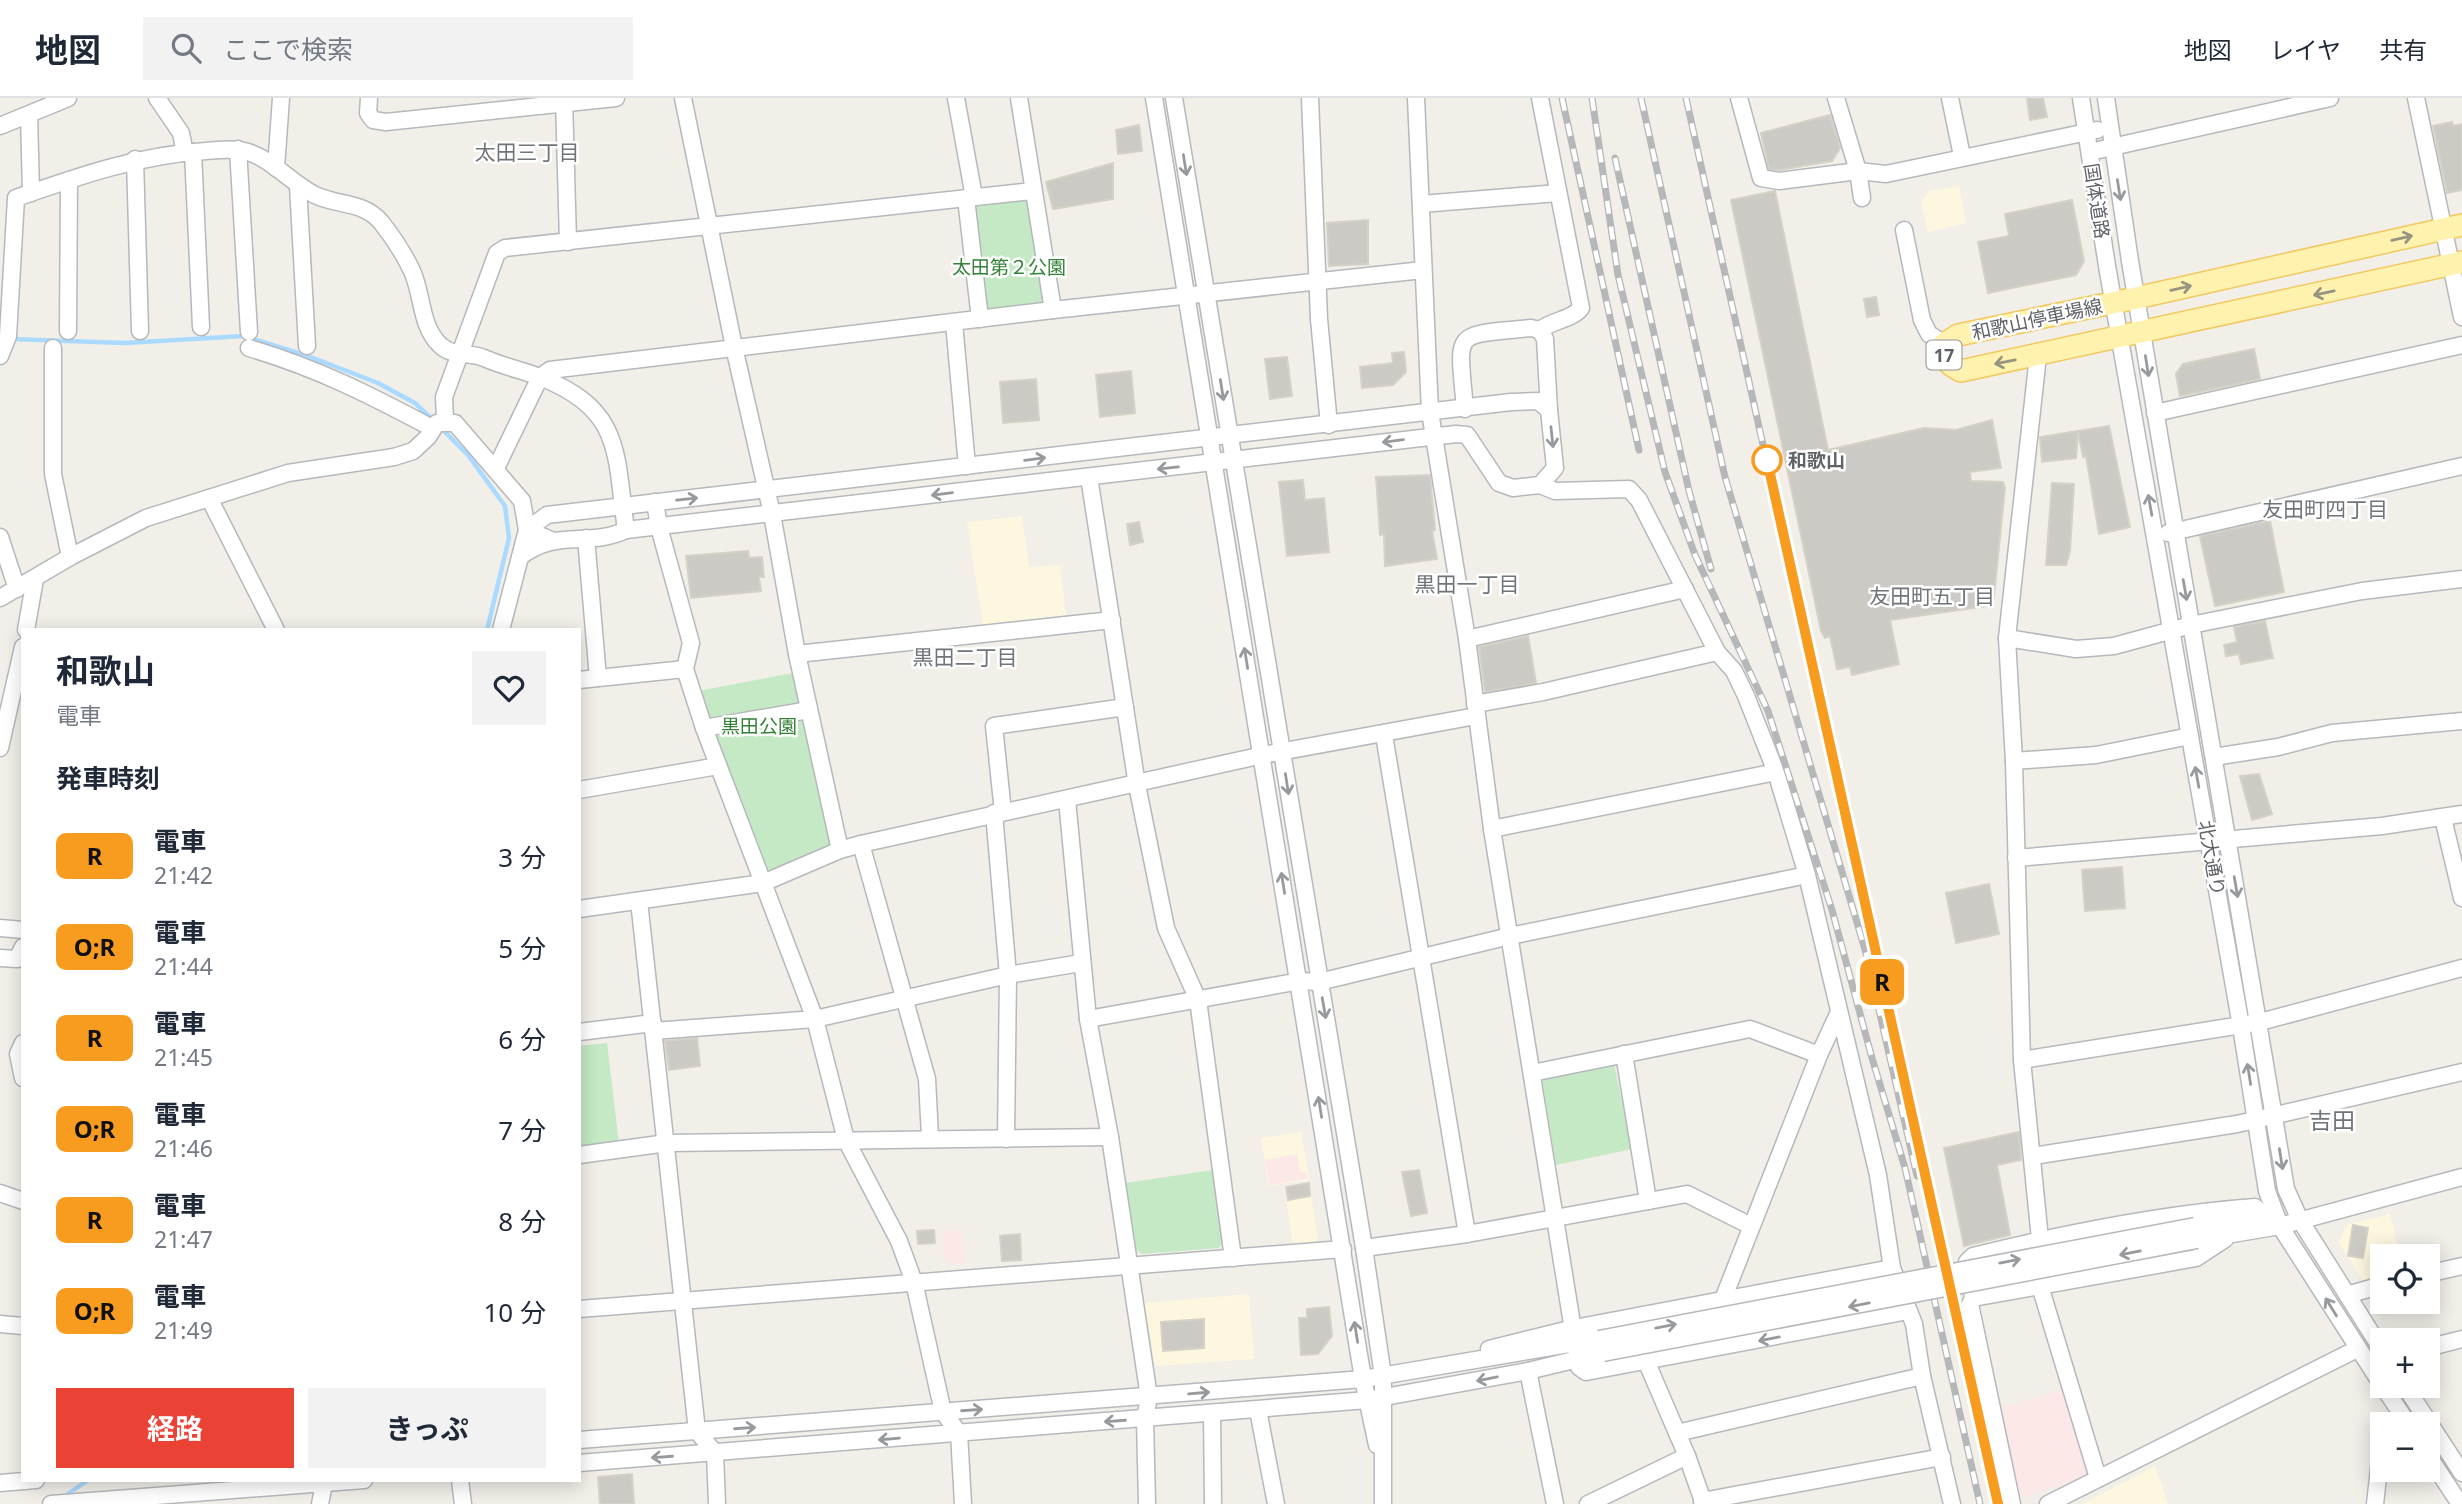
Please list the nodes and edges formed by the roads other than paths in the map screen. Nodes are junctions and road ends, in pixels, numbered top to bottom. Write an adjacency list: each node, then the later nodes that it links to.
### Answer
1 (68, 98): 22 (street)
2 (157, 98): 28 (street)
3 (281, 98): 32 (street)
4 (369, 98): 21 (street)
5 (616, 98): 21 (street)
6 (683, 98): 43 (street)
7 (956, 98): 39 (street)
8 (1019, 98): 36 (street)
9 (1154, 98): 51 (street)
10 (1174, 98): 50 (street, one-way to 50)
11 (1310, 98): 49 (street)
12 (1416, 98): 42 (street)
13 (1539, 98): 37 (street)
14 (1836, 98): 33 (street)
15 (1950, 98): 30 (street)
16 (2081, 98): 25 (street, 国体道路)
17 (2106, 98): 24 (street, 国体道路)
18 (2330, 98): 26 (street)
19 (2416, 98): 44 (street)
20 (1745, 99): 33 (street)
21 (564, 101): 46 (street)
22 (29, 115): 23 (street); 38 (street)
23 (0, 126)
24 (2110, 127): 25 (street); 26 (street, 国体道路)
25 (2087, 132): 29 (street, 国体道路); 30 (street)
26 (2113, 147): 29 (street); 52 (street, 国体道路, one-way to 52)
27 (238, 149): 28 (street); 32 (street); 77 (street)
28 (189, 152): 31 (street); 58 (street)
29 (2090, 152): 53 (street, 国体道路)
30 (1962, 156): 33 (street)
31 (135, 159): 34 (street); 61 (street)
32 (276, 168): 35 (street)
33 (1858, 171): 40 (street)
34 (69, 180): 38 (street); 60 (street)
35 (298, 186): 66 (street); 69 (street)
36 (1032, 191): 39 (street); 54 (street)
37 (1558, 193): 42 (street); 59 (street)
38 (23, 196): 41 (street); 70 (street)
39 (970, 198): 43 (street); 56 (street)
40 (1862, 198)
41 (0, 203)
42 (1421, 204): 48 (street)
43 (708, 226): 46 (street); 67 (street)
44 (2454, 227): 47 (street); 52 (main road, 和歌山停車場線 / 17, one-way to 44)
45 (1904, 230): 64 (street)
46 (568, 242): 69 (street)
47 (2457, 263): 55 (street); 62 (main road, 和歌山停車場線 / 17, one-way to 62)
48 (1423, 270): 49 (street); 75 (street)
49 (1319, 280): 50 (street); 78 (street)
50 (1207, 294): 51 (street); 80 (street, one-way to 80)
51 (1185, 296): 54 (street); 81 (street)
52 (2136, 298): 53 (main road, 和歌山停車場線 / 17); 62 (street, 北大通り)
53 (2114, 303): 63 (street, 北大通り); 64 (main road, 和歌山停車場線 / 17)
54 (1053, 310): 56 (street)
55 (2462, 317)
56 (980, 319): 57 (street)
57 (954, 323): 67 (street); 85 (street)
58 (201, 327)
59 (1540, 330): 73 (street); 74 (street)
60 (68, 331)
61 (140, 331)
62 (2142, 333): 63 (main road, 和歌山停車場線 / 17); 76 (street, 北大通り, one-way to 76)
63 (2120, 337): 71 (main road, 和歌山停車場線 / 17); 100 (street, 北大通り, one-way to 63)
64 (1944, 344): 71 (main road, 和歌山停車場線 / 17, one-way to 64)
65 (2462, 345): 76 (street)
66 (307, 346)
67 (734, 347): 72 (street); 89 (street)
68 (53, 348): 104 (street)
69 (458, 354): 72 (street); 77 (street)
70 (0, 356)
71 (2038, 356): 117 (street)
72 (540, 377): 86 (street); 93 (street)
73 (1465, 409): 74 (street); 75 (street)
74 (1549, 410): 88 (street, one-way to 88)
75 (1430, 412): 78 (street); 79 (street)
76 (2155, 413): 99 (street, 北大通り)
77 (438, 425): 86 (street); 90 (street)
78 (1329, 425): 80 (street)
79 (1434, 436): 82 (street, one-way to 82); 88 (street); 118 (street)
80 (1229, 437): 81 (street); 82 (street)
81 (1210, 439): 83 (street); 85 (street, one-way to 81)
82 (1233, 461): 83 (street); 133 (street)
83 (1214, 463): 87 (street, one-way to 87); 134 (street, one-way to 83)
84 (2462, 466): 99 (street)
85 (967, 467): 89 (street)
86 (496, 468): 91 (street)
87 (1089, 477): 94 (street, one-way to 94); 111 (street)
88 (1540, 485): 109 (street)
89 (766, 491): 92 (street, one-way to 89); 94 (street)
90 (209, 498): 104 (street); 114 (street)
91 (522, 501): 95 (street); 97 (street)
92 (655, 502): 93 (street); 96 (street)
93 (622, 505): 95 (street); 98 (street)
94 (772, 514): 96 (street); 120 (street)
95 (547, 515): 97 (street)
96 (659, 527): 98 (street); 122 (street)
97 (527, 530): 103 (street); 105 (street)
98 (625, 530): 102 (street)
99 (2175, 532): 100 (street); 112 (street, 北大通り, one-way to 112)
100 (2156, 536): 116 (street, 北大通り)
101 (0, 537): 108 (street)
102 (586, 538): 103 (street); 123 (street)
103 (551, 540): 105 (street)
104 (70, 557): 106 (street)
105 (520, 557): 115 (street)
106 (35, 579): 108 (street); 113 (street)
107 (2462, 579): 112 (street)
108 (17, 589): 110 (street)
109 (1685, 589): 118 (street); 119 (street)
110 (0, 598)
111 (1112, 620): 120 (street); 125 (street)
112 (2191, 625): 116 (street); 135 (street, 北大通り)
113 (26, 628)
114 (275, 628)
115 (502, 628)
116 (2172, 629): 117 (street); 131 (street, 北大通り)
117 (2007, 638): 136 (street)
118 (1467, 639): 127 (street)
119 (1717, 652): 127 (street); 138 (street)
120 (797, 654): 126 (street)
121 (21, 656): 132 (street)
122 (685, 669): 123 (street); 129 (street)
123 (598, 678): 124 (street)
124 (581, 680)
125 (1125, 707): 139 (street); 142 (street)
126 (809, 710): 129 (street); 149 (street)
127 (1476, 710): 130 (street); 145 (street)
128 (2462, 720): 135 (street)
129 (704, 728): 137 (street)
130 (1384, 735): 133 (street); 161 (street)
131 (2190, 736): 136 (street); 147 (street, 北大通り, one-way to 131)
132 (0, 748)
133 (1282, 751): 134 (street); 166 (street, one-way to 166)
134 (1262, 755): 139 (street); 165 (street, one-way to 134)
135 (2214, 757): 146 (street, 北大通り)
136 (2014, 761): 150 (street)
137 (718, 766): 140 (street); 152 (street)
138 (1776, 772): 145 (street); 151 (street)
139 (1137, 785): 141 (street); 168 (street)
140 (581, 789)
141 (1068, 800): 142 (street); 162 (street)
142 (998, 813): 148 (street); 164 (street)
143 (2462, 814): 144 (street)
144 (2443, 818): 146 (street); 153 (street)
145 (1492, 829): 158 (street)
146 (2228, 839): 147 (street); 172 (street, 北大通り, one-way to 172)
147 (2209, 841): 150 (street); 173 (street, 北大通り)
148 (861, 844): 149 (street); 167 (street)
149 (840, 850): 152 (street)
150 (2016, 858): 179 (street)
151 (1807, 875): 158 (street); 169 (street)
152 (763, 883): 154 (street); 170 (street)
153 (2462, 898)
154 (639, 901): 155 (street); 174 (street)
155 (581, 909)
156 (0, 928): 157 (street)
157 (21, 930)
158 (1510, 936): 161 (street); 182 (street)
159 (21, 956): 160 (street)
160 (0, 958)
161 (1420, 959): 166 (street); 201 (street)
162 (1081, 962): 164 (street); 171 (street)
163 (2462, 968): 172 (street)
164 (1009, 975): 167 (street); 187 (street)
165 (1300, 981): 166 (street); 168 (street); 205 (street, one-way to 165)
166 (1319, 982): 204 (street, one-way to 204)
167 (903, 998): 170 (street); 185 (street)
168 (1198, 1000): 171 (street); 206 (street)
169 (1839, 1012): 178 (street); 209 (street)
170 (815, 1019): 174 (street); 188 (street)
171 (1088, 1019): 186 (street)
172 (2260, 1022): 173 (street); 183 (street, 北大通り)
173 (2241, 1026): 179 (street); 184 (street, 北大通り, one-way to 173)
174 (653, 1027): 175 (street); 189 (street)
175 (581, 1032)
176 (21, 1048): 180 (street)
177 (1623, 1054): 178 (street); 182 (street); 195 (street)
178 (1819, 1055): 199 (street)
179 (2022, 1060): 191 (street)
180 (21, 1069)
181 (2462, 1072): 183 (street)
182 (1532, 1073): 197 (street)
183 (2274, 1115): 184 (street); 196 (street, 北大通り, one-way to 196)
184 (2256, 1120): 191 (street); 198 (street, 北大通り)
185 (930, 1137): 187 (street); 188 (street)
186 (1110, 1137): 187 (street); 207 (street)
187 (1006, 1139)
188 (846, 1140): 189 (street); 211 (street)
189 (667, 1143): 190 (street); 216 (street)
190 (581, 1155)
191 (2033, 1156): 203 (street)
192 (2462, 1176): 196 (street)
193 (0, 1193): 194 (street)
194 (21, 1200)
195 (1648, 1201): 197 (street); 199 (street)
196 (2298, 1214): 198 (street); 214 (street, 北大通り)
197 (1556, 1216): 201 (street); 223 (street)
198 (2273, 1218): 200 (street); 202 (street); 203 (street); 227 (street, 北大通り, one-way to 198)
199 (1751, 1226): 217 (street)
200 (2196, 1233): 202 (street); 226 (street, bridge)
201 (1467, 1234): 204 (street)
202 (2233, 1234): 212 (street)
203 (2040, 1240): 212 (street); 215 (street)
204 (1364, 1248): 232 (street)
205 (1343, 1249): 206 (street); 234 (street, one-way to 205)
206 (1233, 1258): 207 (street)
207 (1130, 1265): 211 (street); 235 (street)
208 (2462, 1266): 210 (street)
209 (1892, 1268): 217 (street); 219 (street)
210 (2440, 1271)
211 (914, 1282): 216 (street); 243 (street)
212 (2040, 1286): 215 (street); 259 (street)
213 (2370, 1288): 214 (street)
214 (2347, 1295): 222 (street, 北大通り)
215 (1973, 1298): 280 (street)
216 (682, 1301): 218 (street); 248 (street)
217 (1722, 1302): 223 (street)
218 (581, 1309)
219 (1908, 1311): 229 (street, one-way to 229); 233 (street)
220 (0, 1324): 221 (street)
221 (21, 1326)
222 (2370, 1331)
223 (1575, 1335): 226 (street); 228 (street); 232 (street)
224 (2462, 1339): 225 (street)
225 (2440, 1345)
226 (1601, 1346): 228 (street)
227 (2357, 1349): 230 (street, 北大通り); 259 (street)
228 (1578, 1359): 229 (street); 231 (street)
229 (1647, 1363): 250 (street)
230 (2370, 1368)
231 (1528, 1371): 236 (street, one-way to 236); 277 (street)
232 (1383, 1376): 234 (street); 236 (street)
233 (1923, 1376): 250 (street); 254 (street)
234 (1363, 1379): 235 (street, one-way to 234); 240 (street)
235 (1149, 1397): 243 (street, one-way to 235); 247 (street)
236 (1385, 1398): 240 (street); 256 (street)
237 (2391, 1398): 241 (street, 北大通り)
238 (2404, 1398): 241 (street)
239 (2413, 1398): 257 (street)
240 (1368, 1400): 242 (street); 256 (street)
241 (2397, 1407): 244 (street); 245 (street, 北大通り)
242 (1258, 1410): 246 (street); 275 (street)
243 (943, 1412): 248 (street, one-way to 243); 249 (street)
244 (2395, 1412)
245 (2400, 1412)
246 (1212, 1414): 247 (street); 274 (street)
247 (1145, 1419): 249 (street, one-way to 249); 273 (street)
248 (697, 1431): 251 (street); 252 (street)
249 (959, 1433): 252 (street, one-way to 252); 272 (street)
250 (1677, 1433): 253 (street)
251 (581, 1440)
252 (715, 1453): 255 (street, one-way to 255); 271 (street)
253 (1687, 1456): 267 (street); 278 (street)
254 (1942, 1457): 267 (street); 279 (street)
255 (581, 1464)
256 (1382, 1471): 276 (street)
257 (2462, 1473)
258 (2440, 1474): 283 (street)
259 (2098, 1478): 281 (street)
260 (21, 1481): 264 (street)
261 (344, 1482): 265 (street)
262 (460, 1482): 270 (street)
263 (2378, 1482): 282 (street)
264 (0, 1483)
265 (324, 1484): 266 (street); 269 (street)
266 (189, 1487): 268 (street)
267 (1703, 1502)
268 (59, 1504)
269 (320, 1504)
270 (463, 1504)
271 (718, 1504)
272 (963, 1504)
273 (1147, 1504)
274 (1213, 1504)
275 (1276, 1504)
276 (1383, 1504)
277 (1555, 1504)
278 (1588, 1504)
279 (1952, 1504)
280 (2012, 1504)
281 (2048, 1504)
282 (2375, 1504)
283 (2460, 1504)

